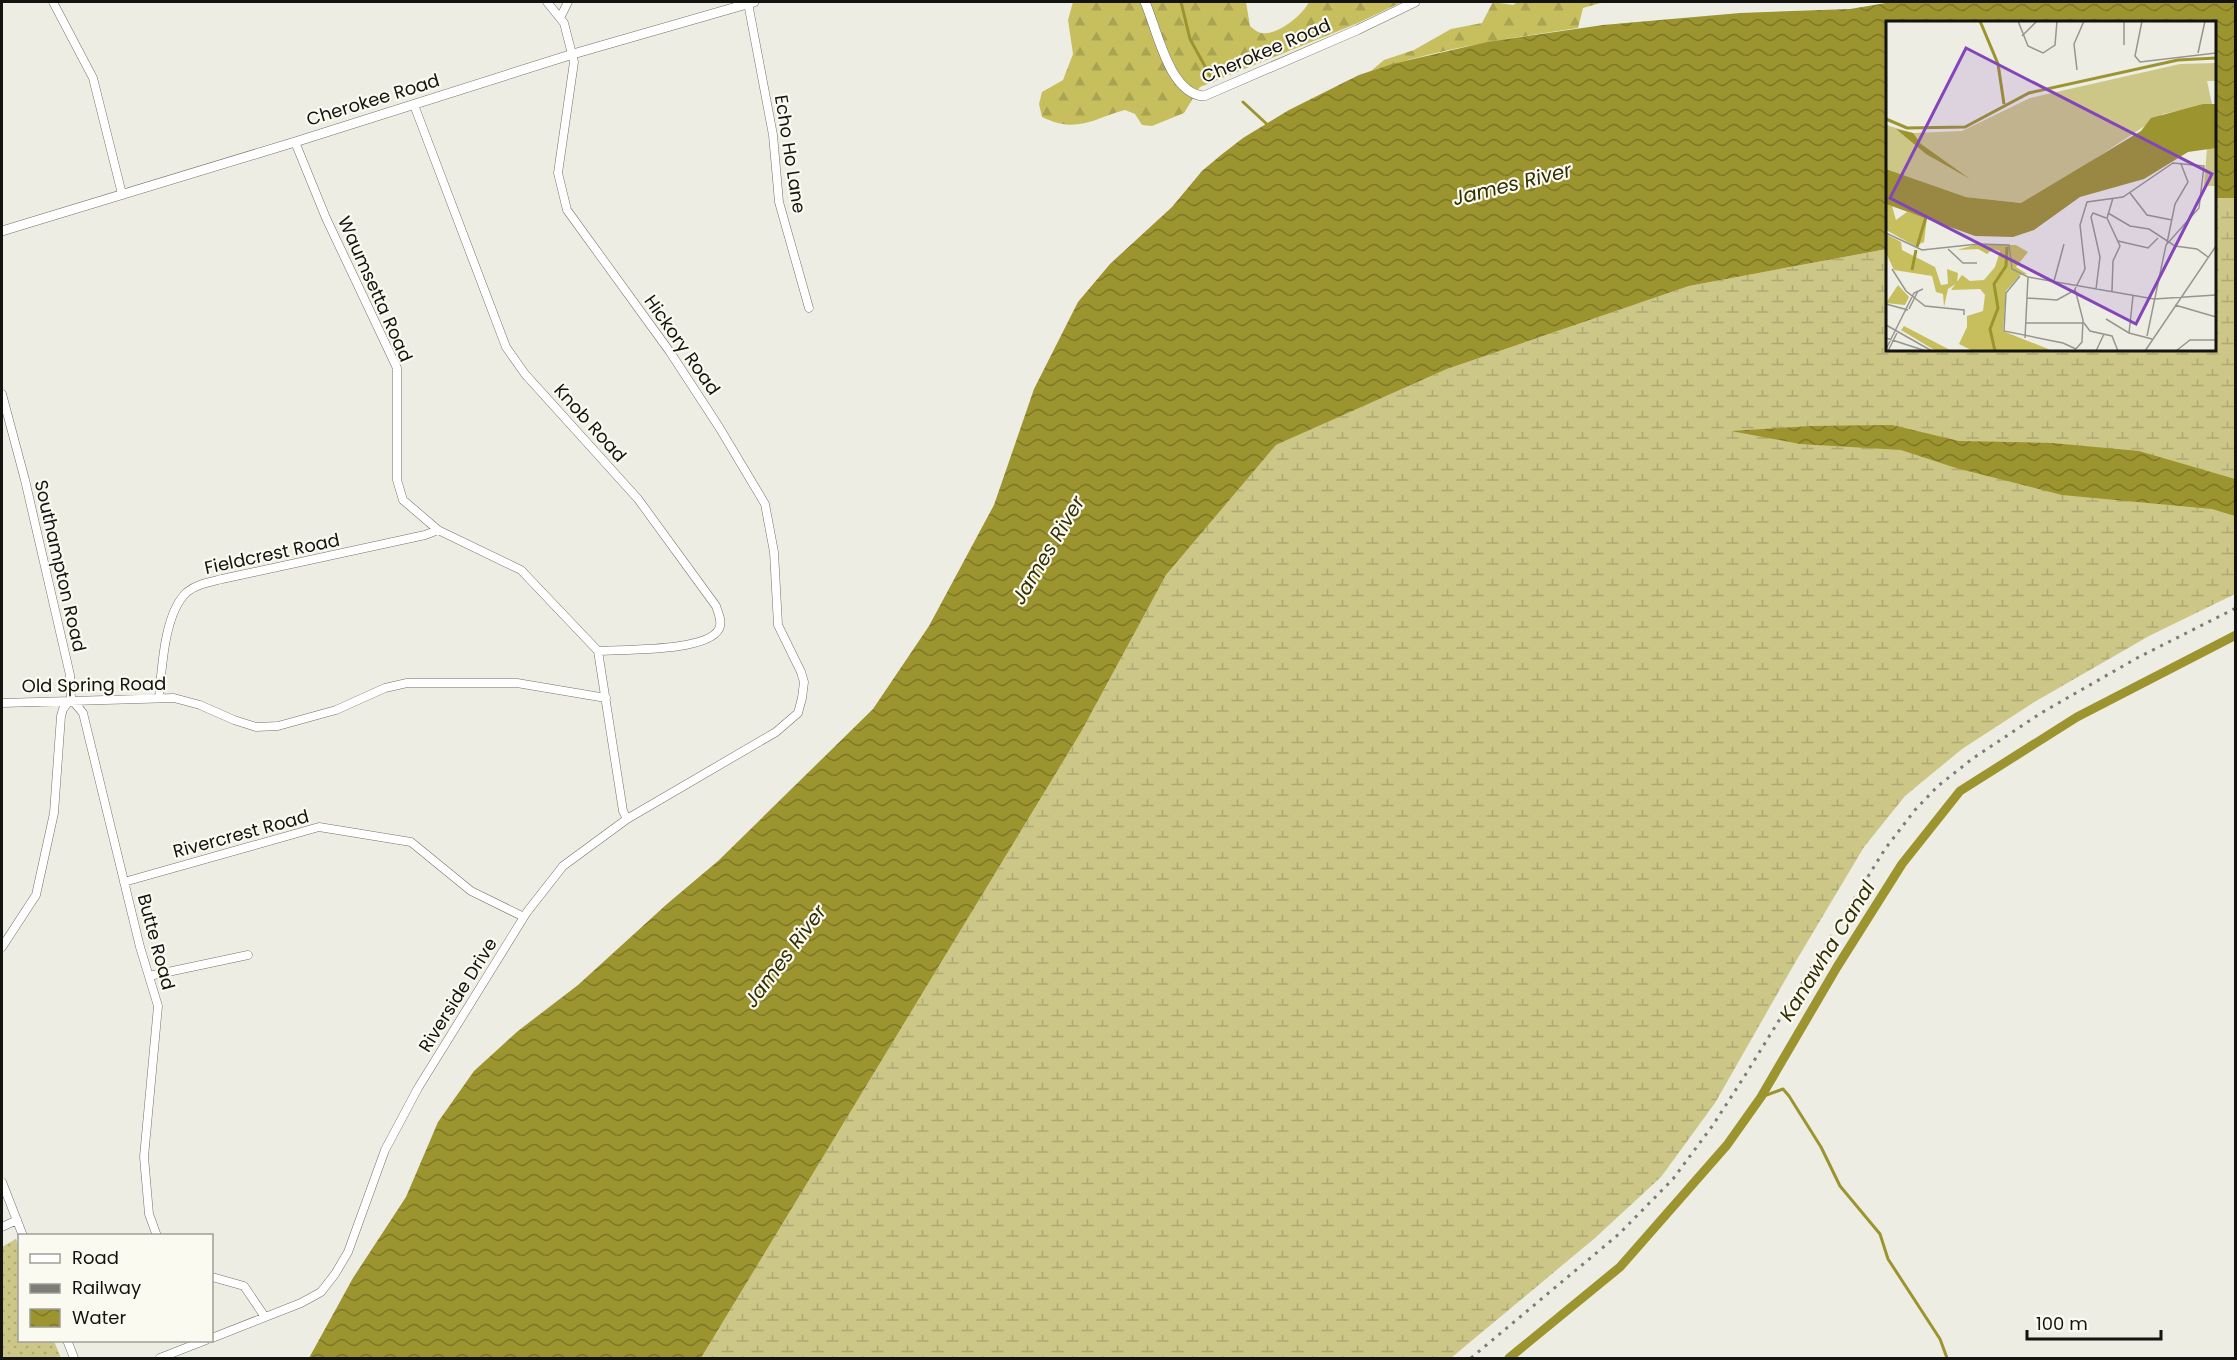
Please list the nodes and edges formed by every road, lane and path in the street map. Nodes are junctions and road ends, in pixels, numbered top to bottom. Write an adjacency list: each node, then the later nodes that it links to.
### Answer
1 (53, 2): 11 (street)
2 (548, 2): 7 (street, Hickory Road)
3 (568, 2): 7 (street)
4 (751, 2): 8 (street, Cherokee Road); 13 (street, Echo Ho Lane)
5 (1145, 2): 6 (street, Cherokee Road)
6 (1415, 2)
7 (560, 18): 8 (street, Hickory Road)
8 (573, 54): 9 (street, Cherokee Road); 21 (street, Hickory Road)
9 (414, 105): 10 (street, Cherokee Road); 16 (street, Knob Road)
10 (295, 142): 11 (street, Cherokee Road); 15 (street, Waumsetta Road)
11 (122, 194): 12 (street, Cherokee Road)
12 (2, 231)
13 (809, 308)
14 (2, 394): 19 (street, Southampton Road)
15 (438, 530): 16 (street, Waumsetta Road); 17 (street, Fieldcrest Road)
16 (598, 651): 18 (street)
17 (159, 698): 18 (street, Old Spring Road); 19 (street, Old Spring Road)
18 (606, 698): 22 (street)
19 (71, 700): 20 (street, Old Spring Road); 23 (street, Butte Road); 25 (street, Southampton Road)
20 (2, 703)
21 (798, 712): 22 (street, Riverside Drive)
22 (627, 819): 24 (street, Riverside Drive)
23 (124, 882): 24 (street, Rivercrest Road); 27 (street, Butte Road)
24 (524, 917): 34 (street, Riverside Drive)
25 (2, 947)
26 (248, 955): 27 (street)
27 (149, 976): 32 (street, Butte Road)
28 (2, 1182): 29 (street)
29 (17, 1220): 30 (street); 31 (street)
30 (2, 1227)
31 (22, 1234)
32 (156, 1234)
33 (213, 1277): 34 (street)
34 (266, 1317): 35 (street, Riverside Drive)
35 (213, 1338)
36 (67, 1342): 38 (street)
37 (203, 1342): 39 (street)
38 (74, 1359)
39 (160, 1359)

